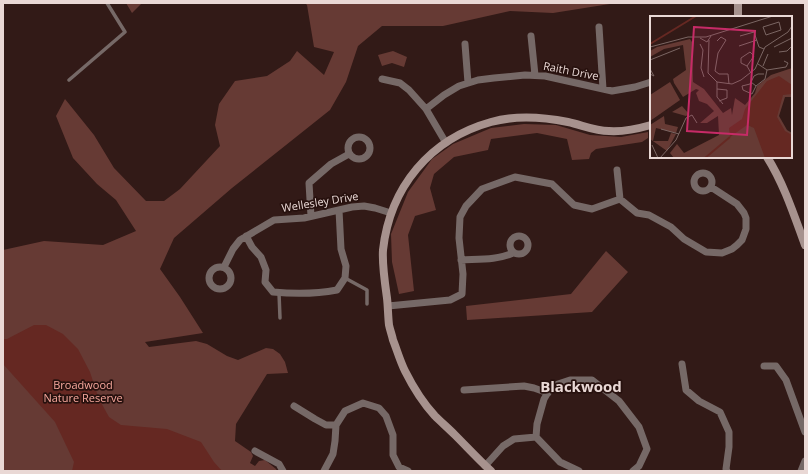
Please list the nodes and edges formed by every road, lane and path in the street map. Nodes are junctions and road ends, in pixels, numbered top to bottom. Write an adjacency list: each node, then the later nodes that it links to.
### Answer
1 (107, 3): 9 (lane)
2 (738, 3): 3 (street)
3 (738, 16)
4 (598, 27): 12 (street, Raith Drive)
5 (531, 36): 7 (street, Raith Drive)
6 (465, 44): 11 (street)
7 (535, 76): 11 (street, Raith Drive); 12 (street, Raith Drive)
8 (382, 79): 13 (street)
9 (69, 80)
10 (650, 82): 12 (street, Raith Drive)
11 (468, 83): 13 (street, Raith Drive)
12 (603, 89)
13 (426, 109): 15 (street)
14 (650, 125): 15 (street)
15 (446, 143): 22 (street)
16 (349, 154): 23 (street)
17 (768, 158): 25 (street)
18 (617, 170): 20 (street)
19 (710, 187): 20 (street)
20 (620, 200): 27 (street)
21 (338, 210): 22 (street, Wellesley Drive); 23 (street, Wellesley Drive); 29 (street)
22 (391, 213): 32 (street)
23 (312, 216): 24 (street, Wellesley Drive)
24 (246, 236): 28 (street, Wellesley Drive); 30 (street)
25 (805, 245)
26 (513, 253): 27 (street)
27 (462, 260): 32 (street)
28 (224, 267)
29 (345, 278): 30 (street); 31 (lane)
30 (279, 293): 33 (lane)
31 (367, 304)
32 (388, 306): 44 (street)
33 (280, 318)
34 (682, 364): 50 (street)
35 (764, 366): 40 (street)
36 (464, 390): 37 (street)
37 (548, 393): 41 (street); 49 (street)
38 (294, 406): 39 (street)
39 (336, 425): 46 (street); 47 (street)
40 (805, 432)
41 (536, 437): 44 (street); 48 (street)
42 (255, 450): 45 (street)
43 (805, 461): 51 (street)
44 (488, 468)
45 (283, 471)
46 (324, 471)
47 (408, 471)
48 (580, 471)
49 (633, 471)
50 (727, 471)
51 (801, 471)

